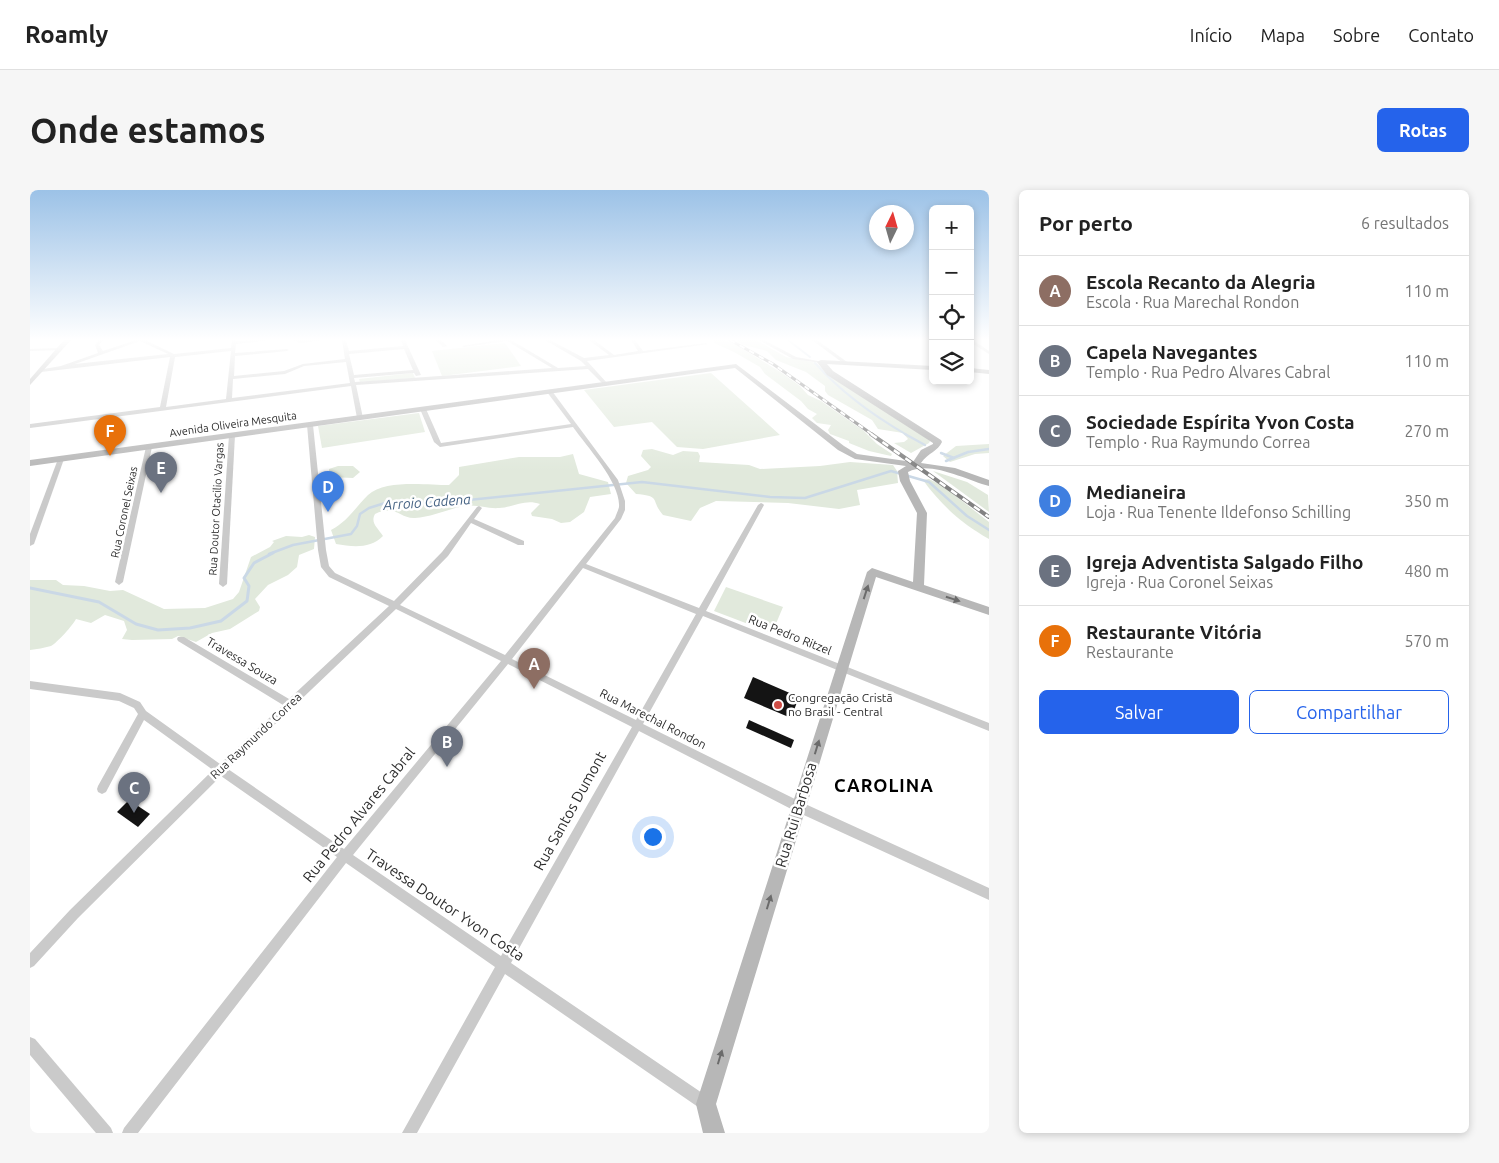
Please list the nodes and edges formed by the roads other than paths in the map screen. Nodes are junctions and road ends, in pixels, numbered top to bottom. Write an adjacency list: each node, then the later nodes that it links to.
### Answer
1 (167, 384): 9 (street)
2 (230, 384): 8 (street)
3 (354, 384): 8 (street); 11 (street)
4 (605, 384): 7 (street, Avenida Oliveira Mesquita)
5 (759, 384): 19 (street, Avenida Oliveira Mesquita)
6 (849, 384): 19 (street)
7 (550, 392): 10 (street, Avenida Oliveira Mesquita); 13 (street)
8 (229, 400): 9 (street)
9 (162, 408): 14 (street)
10 (423, 409): 11 (street, Avenida Oliveira Mesquita); 13 (street)
11 (360, 418): 12 (street, Avenida Oliveira Mesquita)
12 (310, 425): 15 (street, Avenida Oliveira Mesquita); 30 (street, Rua Marechal Rondon)
13 (575, 425): 26 (street, Rua Pedro Alvares Cabral)
14 (30, 426)
15 (232, 435): 16 (street, Avenida Oliveira Mesquita); 28 (street, Rua Doutor Otacilio Vargas)
16 (149, 447): 17 (street, Avenida Oliveira Mesquita); 27 (street, Rua Coronel Seixas)
17 (61, 459): 18 (street, Avenida Oliveira Mesquita); 25 (street)
18 (30, 463)
19 (916, 464): 20 (street); 29 (street)
20 (989, 483)
21 (761, 505): 32 (street, Rua Santos Dumont)
22 (480, 508): 23 (street, Rua Raymundo Correa)
23 (470, 520): 24 (street); 30 (street, Rua Raymundo Correa)
24 (521, 543)
25 (30, 544)
26 (582, 565): 32 (street, Rua Pedro Ritzel); 34 (street, Rua Pedro Alvares Cabral)
27 (119, 582)
28 (224, 584)
29 (918, 588): 31 (street, one-way to 31); 35 (street, Rua Rui Barbosa, one-way to 29)
30 (394, 606): 34 (street, Rua Marechal Rondon); 37 (street, Rua Raymundo Correa)
31 (989, 611)
32 (700, 612): 35 (street, Rua Pedro Ritzel); 39 (street, Rua Santos Dumont)
33 (181, 639): 37 (street, Travessa Souza)
34 (507, 659): 39 (street, Rua Marechal Rondon); 44 (street, Rua Pedro Alvares Cabral)
35 (841, 669): 40 (street, Rua Pedro Ritzel); 43 (street, Rua Rui Barbosa, one-way to 35)
36 (30, 685): 38 (street, Travessa Doutor Yvon Costa)
37 (290, 704): 41 (street, Rua Raymundo Correa)
38 (143, 714): 41 (street, Travessa Doutor Yvon Costa); 42 (street)
39 (637, 726): 43 (street, Rua Marechal Rondon); 47 (street, Rua Santos Dumont)
40 (989, 728)
41 (220, 770): 44 (street, Travessa Doutor Yvon Costa); 46 (street, Rua Raymundo Correa)
42 (102, 789)
43 (799, 807): 45 (street, Rua Marechal Rondon); 49 (street, Rua Rui Barbosa, one-way to 43)
44 (346, 856): 47 (street, Travessa Doutor Yvon Costa); 51 (street, Rua Pedro Alvares Cabral)
45 (989, 894)
46 (30, 962)
47 (503, 965): 49 (street, Travessa Doutor Yvon Costa); 52 (street, Rua Santos Dumont)
48 (30, 1044): 50 (street)
49 (706, 1104): 53 (street)
50 (106, 1133)
51 (129, 1133)
52 (409, 1133)
53 (714, 1133)

